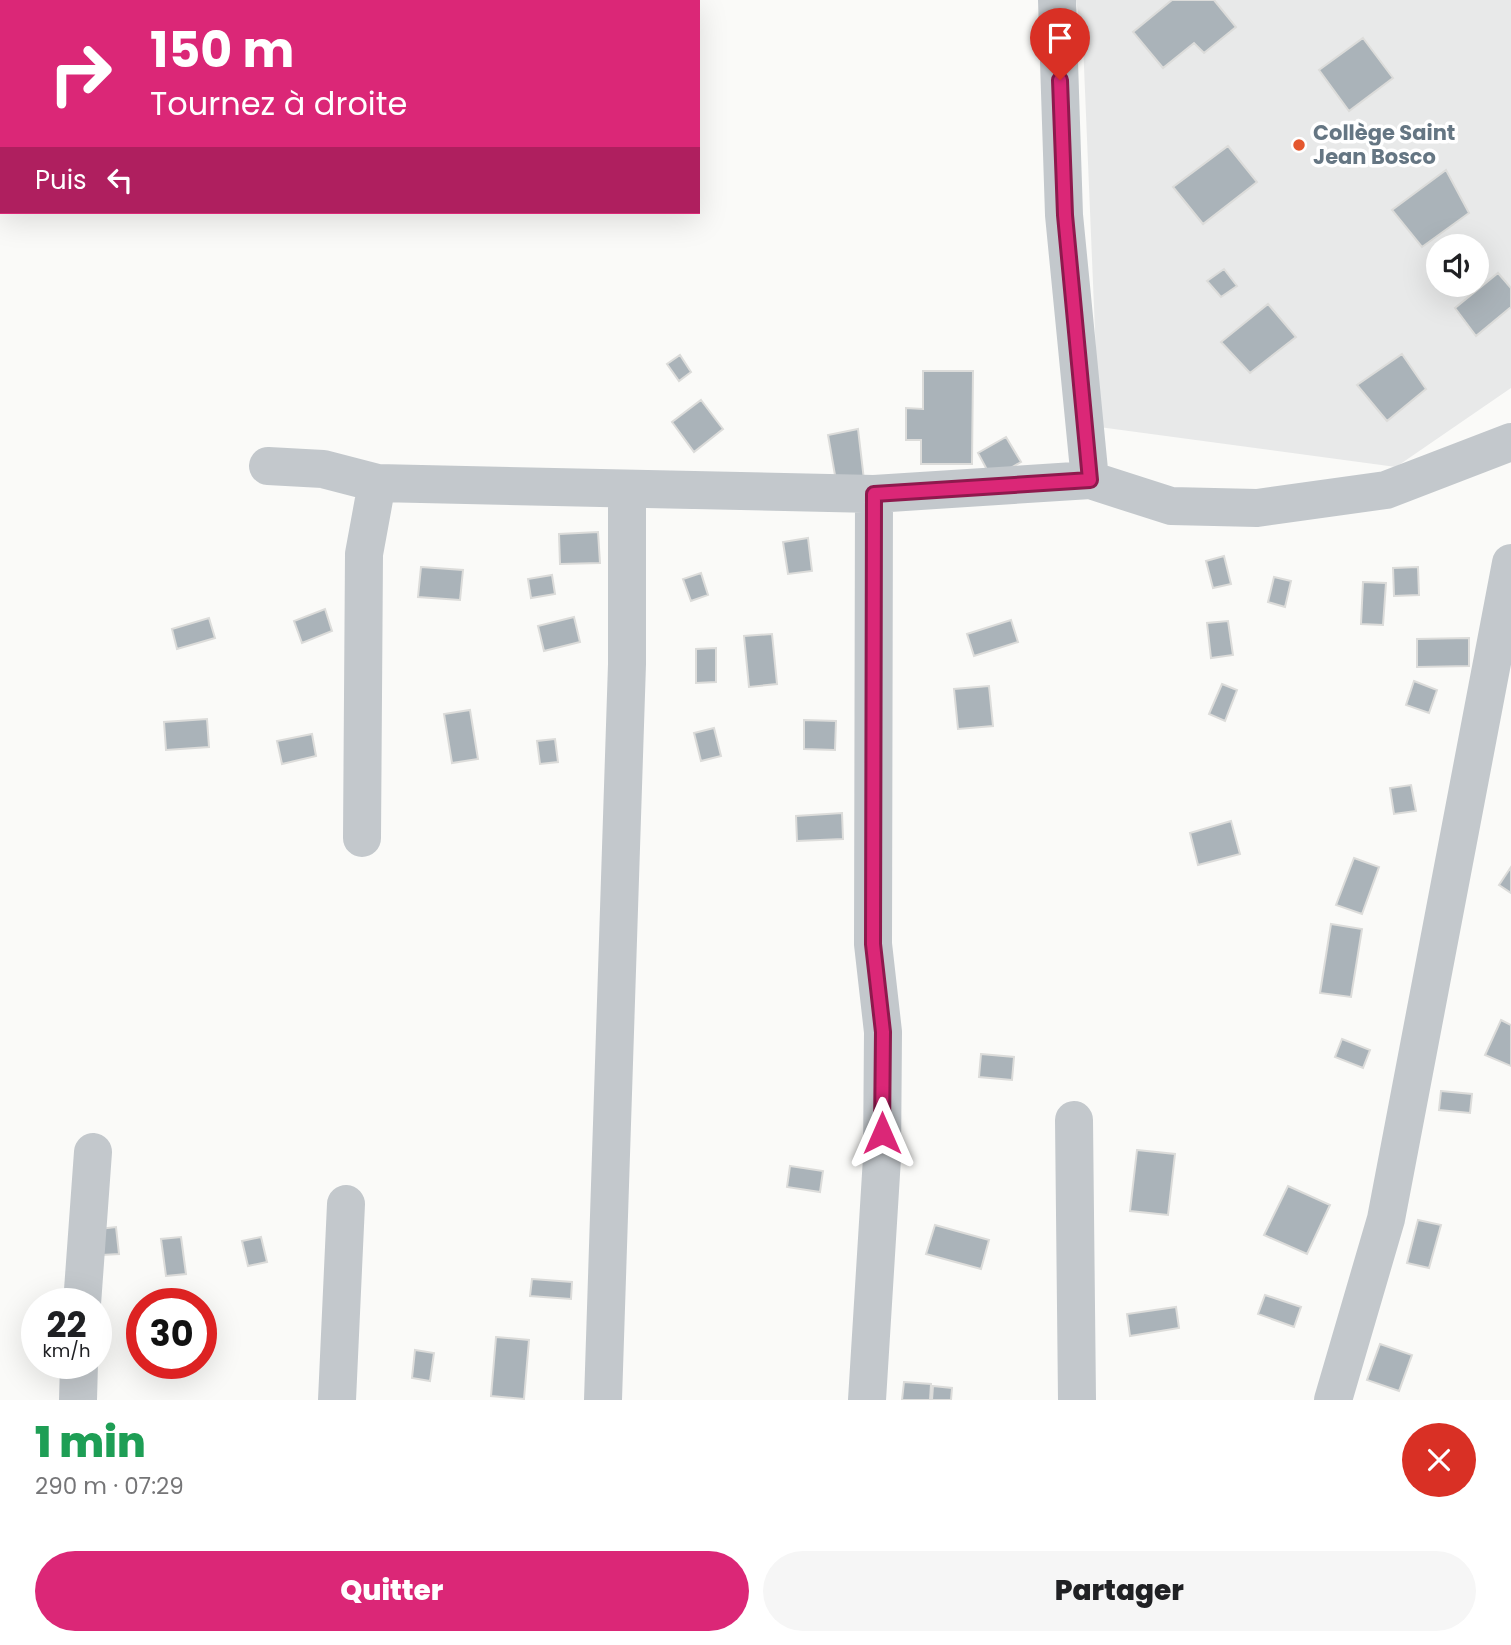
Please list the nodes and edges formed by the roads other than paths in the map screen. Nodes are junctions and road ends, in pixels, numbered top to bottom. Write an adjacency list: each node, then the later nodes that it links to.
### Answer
1 (1057, 0): 4 (street)
2 (1511, 442): 4 (street)
3 (268, 466): 5 (street)
4 (1090, 480): 7 (street)
5 (377, 483): 6 (street); 9 (street)
6 (627, 489): 7 (street); 17 (street)
7 (874, 494): 18 (street)
8 (1511, 562): 20 (street)
9 (362, 838)
10 (1074, 1120): 19 (street)
11 (93, 1152): 13 (street)
12 (346, 1204): 16 (street)
13 (83, 1288)
14 (79, 1379): 15 (street)
15 (78, 1400)
16 (337, 1400)
17 (603, 1400)
18 (867, 1400)
19 (1077, 1400)
20 (1333, 1400)

